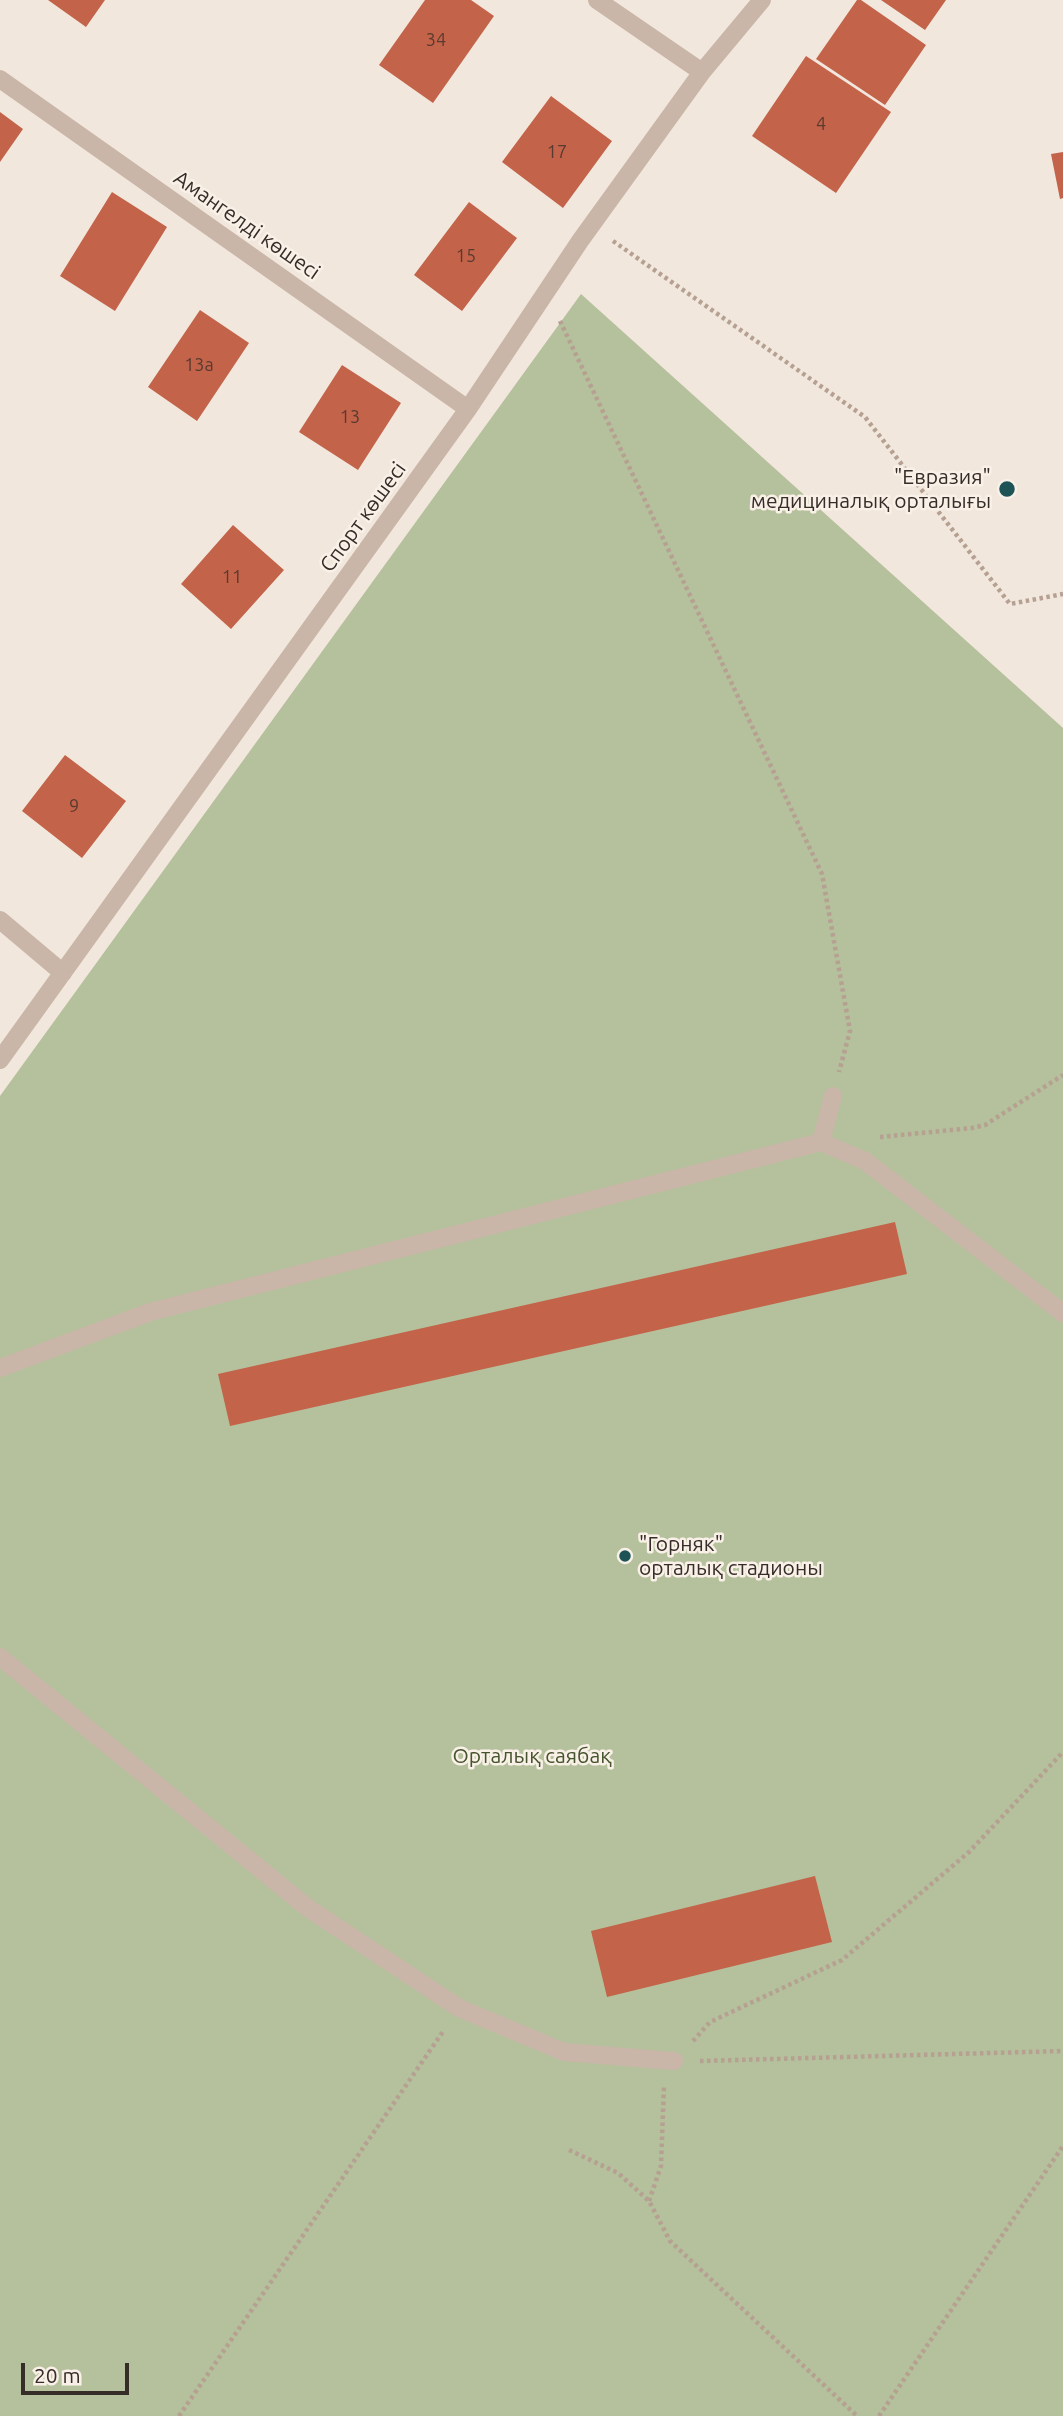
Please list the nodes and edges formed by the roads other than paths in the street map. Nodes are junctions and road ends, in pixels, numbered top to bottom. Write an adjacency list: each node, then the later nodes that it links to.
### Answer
1 (597, 0): 3 (street)
2 (762, 0): 3 (street, Спорт көшесі)
3 (702, 72): 5 (street, Спорт көшесі)
4 (0, 79): 5 (street, Амангелді көшесі)
5 (468, 409): 7 (street, Спорт көшесі)
6 (0, 920): 7 (street)
7 (63, 972): 8 (street, Спорт көшесі)
8 (0, 1060)
9 (833, 1096): 10 (street)
10 (821, 1142): 11 (street); 12 (street)
11 (1063, 1313)
12 (0, 1368)
13 (0, 1657): 14 (street)
14 (674, 2061)

